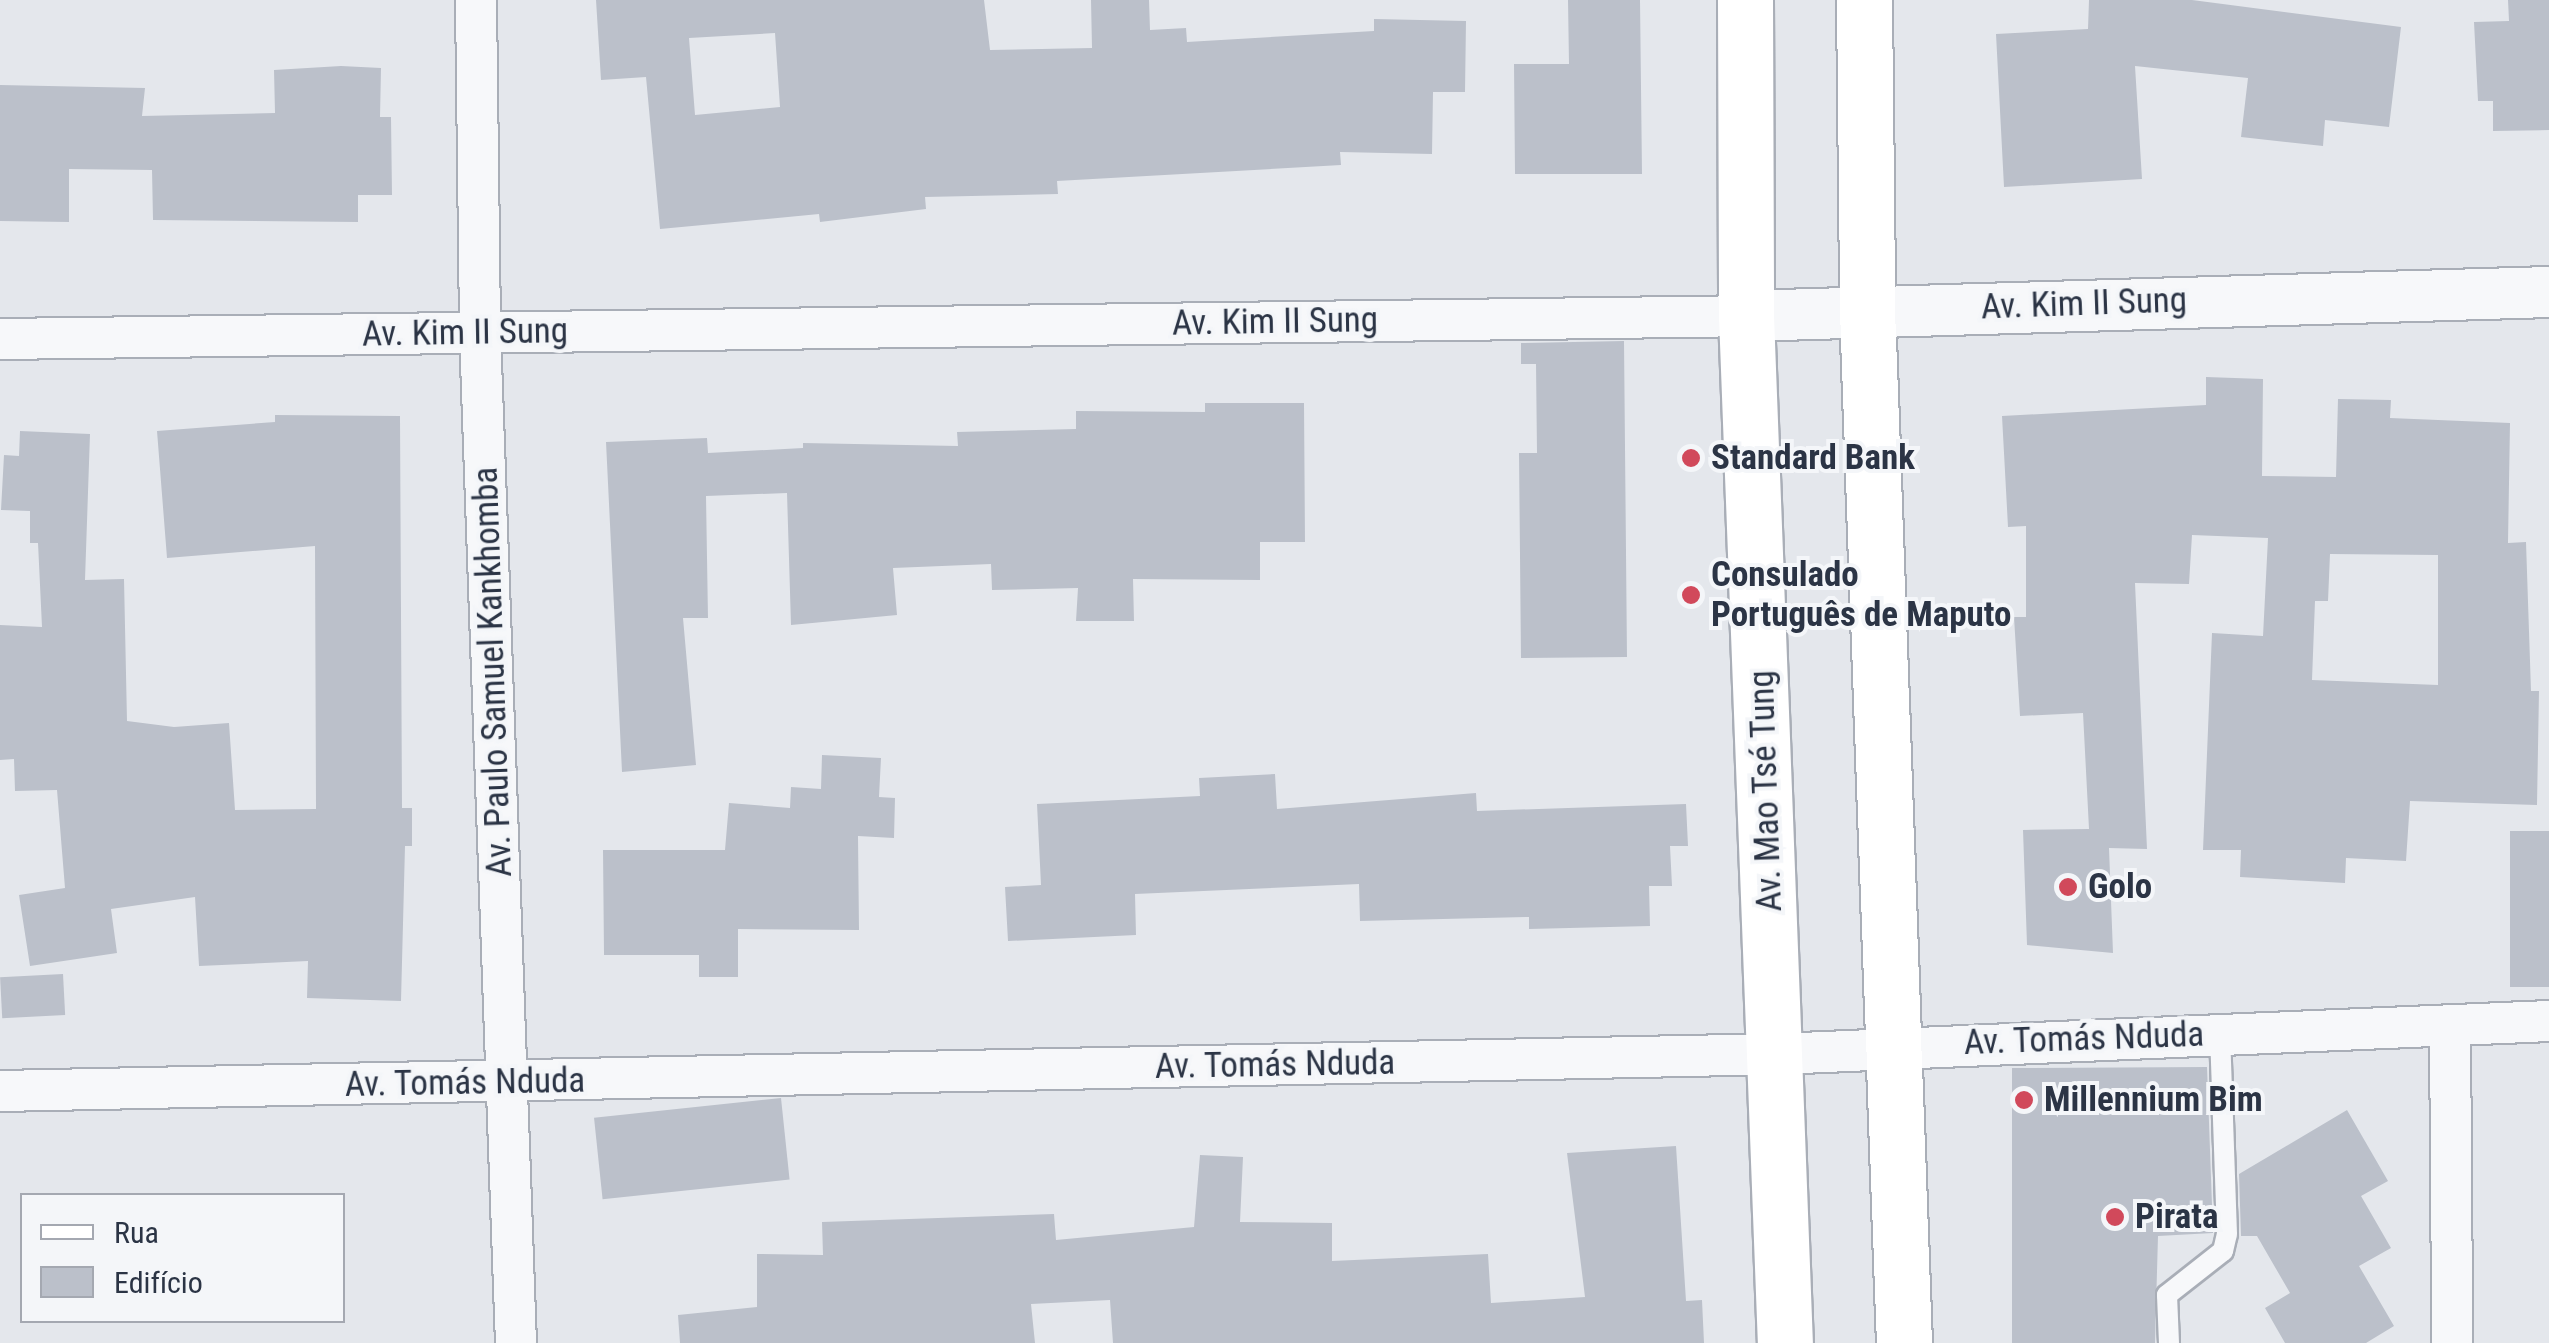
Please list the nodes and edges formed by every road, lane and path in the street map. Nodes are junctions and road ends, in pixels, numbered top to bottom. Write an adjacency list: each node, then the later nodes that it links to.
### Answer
1 (476, 0): 7 (street, Av. Paulo Samuel Kankhomba)
2 (1745, 0): 6 (main road, Av. Mao Tsé Tung)
3 (1864, 0): 5 (main road)
4 (2549, 292): 5 (street, Av. Kim II Sung)
5 (1867, 310): 6 (street, Av. Kim II Sung); 12 (main road)
6 (1746, 316): 7 (street, Av. Kim II Sung); 13 (main road, Av. Mao Tsé Tung)
7 (480, 333): 8 (street, Av. Kim II Sung); 14 (street, Av. Paulo Samuel Kankhomba)
8 (0, 339)
9 (2549, 1021): 10 (street, Av. Tomás Nduda)
10 (2450, 1025): 11 (street, Av. Tomás Nduda); 20 (street)
11 (2220, 1034): 12 (street, Av. Tomás Nduda); 19 (lane)
12 (1890, 1047): 13 (street, Av. Tomás Nduda); 18 (main road)
13 (1778, 1054): 14 (street, Av. Tomás Nduda); 17 (main road, Av. Mao Tsé Tung)
14 (510, 1083): 15 (street, Av. Tomás Nduda); 16 (street, Av. Paulo Samuel Kankhomba)
15 (0, 1092)
16 (516, 1343)
17 (1786, 1343)
18 (1904, 1343)
19 (2169, 1343)
20 (2452, 1343)

